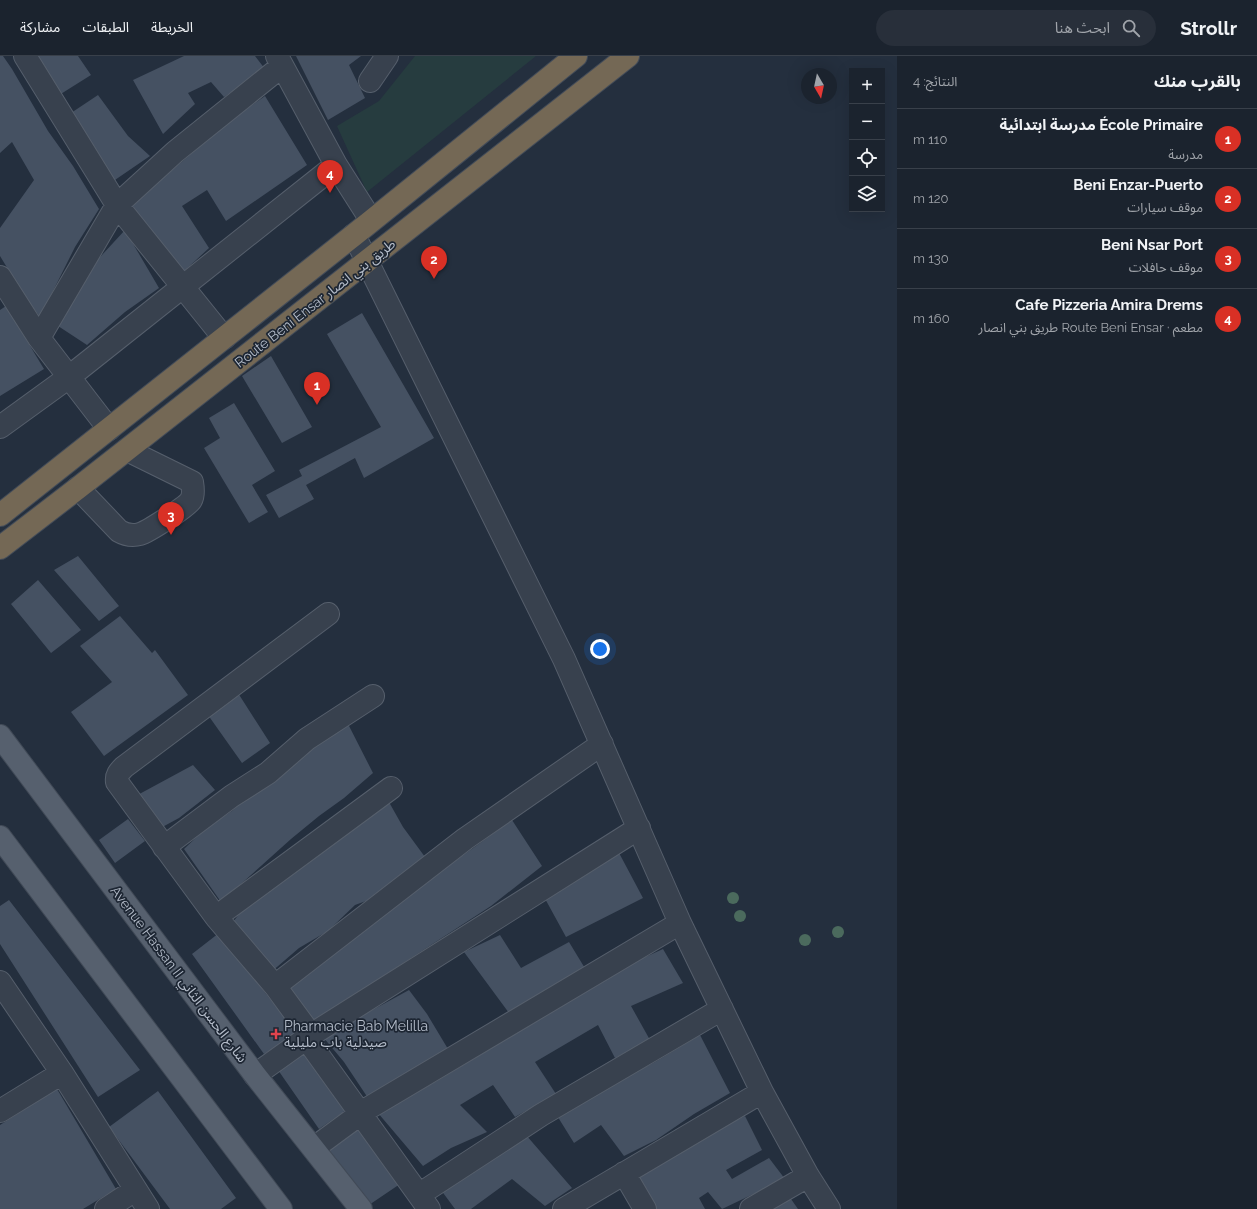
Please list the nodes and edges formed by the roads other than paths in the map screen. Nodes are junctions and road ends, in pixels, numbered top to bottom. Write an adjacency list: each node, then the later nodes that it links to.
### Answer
1 (24, 56): 8 (street)
2 (387, 56): 6 (street)
3 (576, 56): 9 (highway, Route Beni Ensar طريق بني انصار)
4 (628, 56): 11 (highway, Route Beni Ensar طريق بني انصار)
5 (280, 61): 7 (street); 8 (street)
6 (370, 81)
7 (336, 165): 9 (street); 13 (street)
8 (117, 205): 13 (street); 14 (street)
9 (371, 220): 10 (highway, Route Beni Ensar طريق بني انصار)
10 (354, 235): 11 (street); 15 (highway, Route Beni Ensar طريق بني انصار)
11 (367, 262): 19 (highway, Route Beni Ensar طريق بني انصار); 27 (street)
12 (3, 287): 14 (street)
13 (183, 288): 15 (street); 16 (street)
14 (39, 338): 16 (street)
15 (224, 338): 18 (highway, Route Beni Ensar طريق بني انصار)
16 (69, 377): 17 (street); 18 (street)
17 (0, 427)
18 (109, 429): 19 (highway); 20 (highway, Route Beni Ensar طريق بني انصار)
19 (127, 450): 21 (highway, Route Beni Ensar طريق بني انصار); 21 (street)
20 (61, 465): 21 (highway); 22 (highway, Route Beni Ensar طريق بني انصار)
21 (78, 488): 23 (highway, Route Beni Ensar طريق بني انصار)
22 (1, 511)
23 (0, 548)
24 (328, 614): 31 (street)
25 (373, 696): 31 (street)
26 (0, 736): 39 (main road, Avenue Hassan II شارع الحسن الثاني)
27 (602, 744): 29 (street); 35 (street)
28 (391, 788): 32 (street)
29 (639, 828): 33 (street); 37 (street)
30 (0, 837): 50 (main road)
31 (164, 847): 32 (street)
32 (216, 917): 35 (street)
33 (680, 923): 36 (street); 42 (street)
34 (0, 982): 38 (street)
35 (274, 986): 37 (street)
36 (722, 1009): 40 (street); 47 (street)
37 (309, 1037): 39 (street); 42 (street)
38 (62, 1073): 41 (street); 46 (street)
39 (255, 1075): 43 (main road, Avenue Hassan II شارع الحسن الثاني)
40 (762, 1092): 44 (street); 45 (street)
41 (0, 1111)
42 (361, 1114): 43 (street); 47 (street)
43 (314, 1148): 51 (main road, Avenue Hassan II شارع الحسن الثاني)
44 (624, 1173): 52 (street); 53 (street)
45 (808, 1176): 54 (street); 55 (street)
46 (136, 1190): 48 (street); 49 (street)
47 (425, 1202)
48 (106, 1209)
49 (148, 1209)
50 (281, 1209)
51 (361, 1209)
52 (564, 1209)
53 (645, 1209)
54 (752, 1209)
55 (828, 1209)

